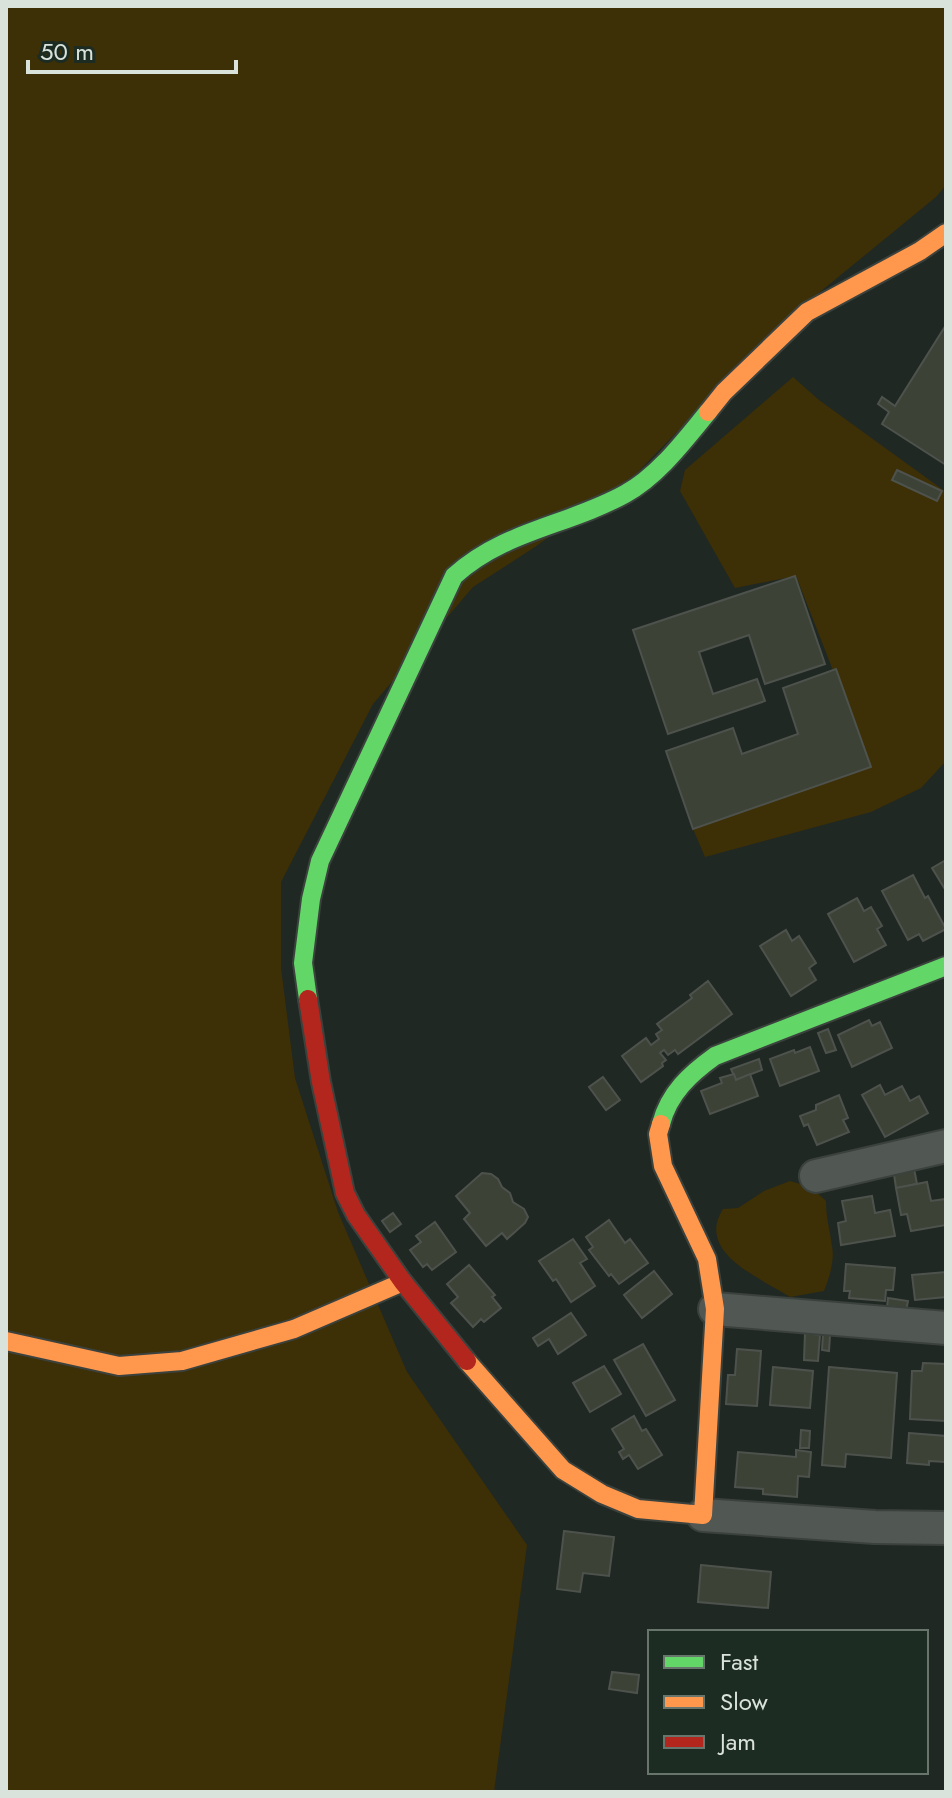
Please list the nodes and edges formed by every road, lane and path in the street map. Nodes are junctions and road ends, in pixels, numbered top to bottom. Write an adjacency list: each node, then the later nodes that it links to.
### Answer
1 (946, 233): 5 (street)
2 (946, 966): 6 (street)
3 (946, 1146): 4 (street)
4 (816, 1176)
5 (403, 1282): 8 (street); 9 (street)
6 (715, 1309): 7 (street); 9 (street)
7 (946, 1328)
8 (6, 1341)
9 (703, 1515): 10 (street)
10 (946, 1528)

